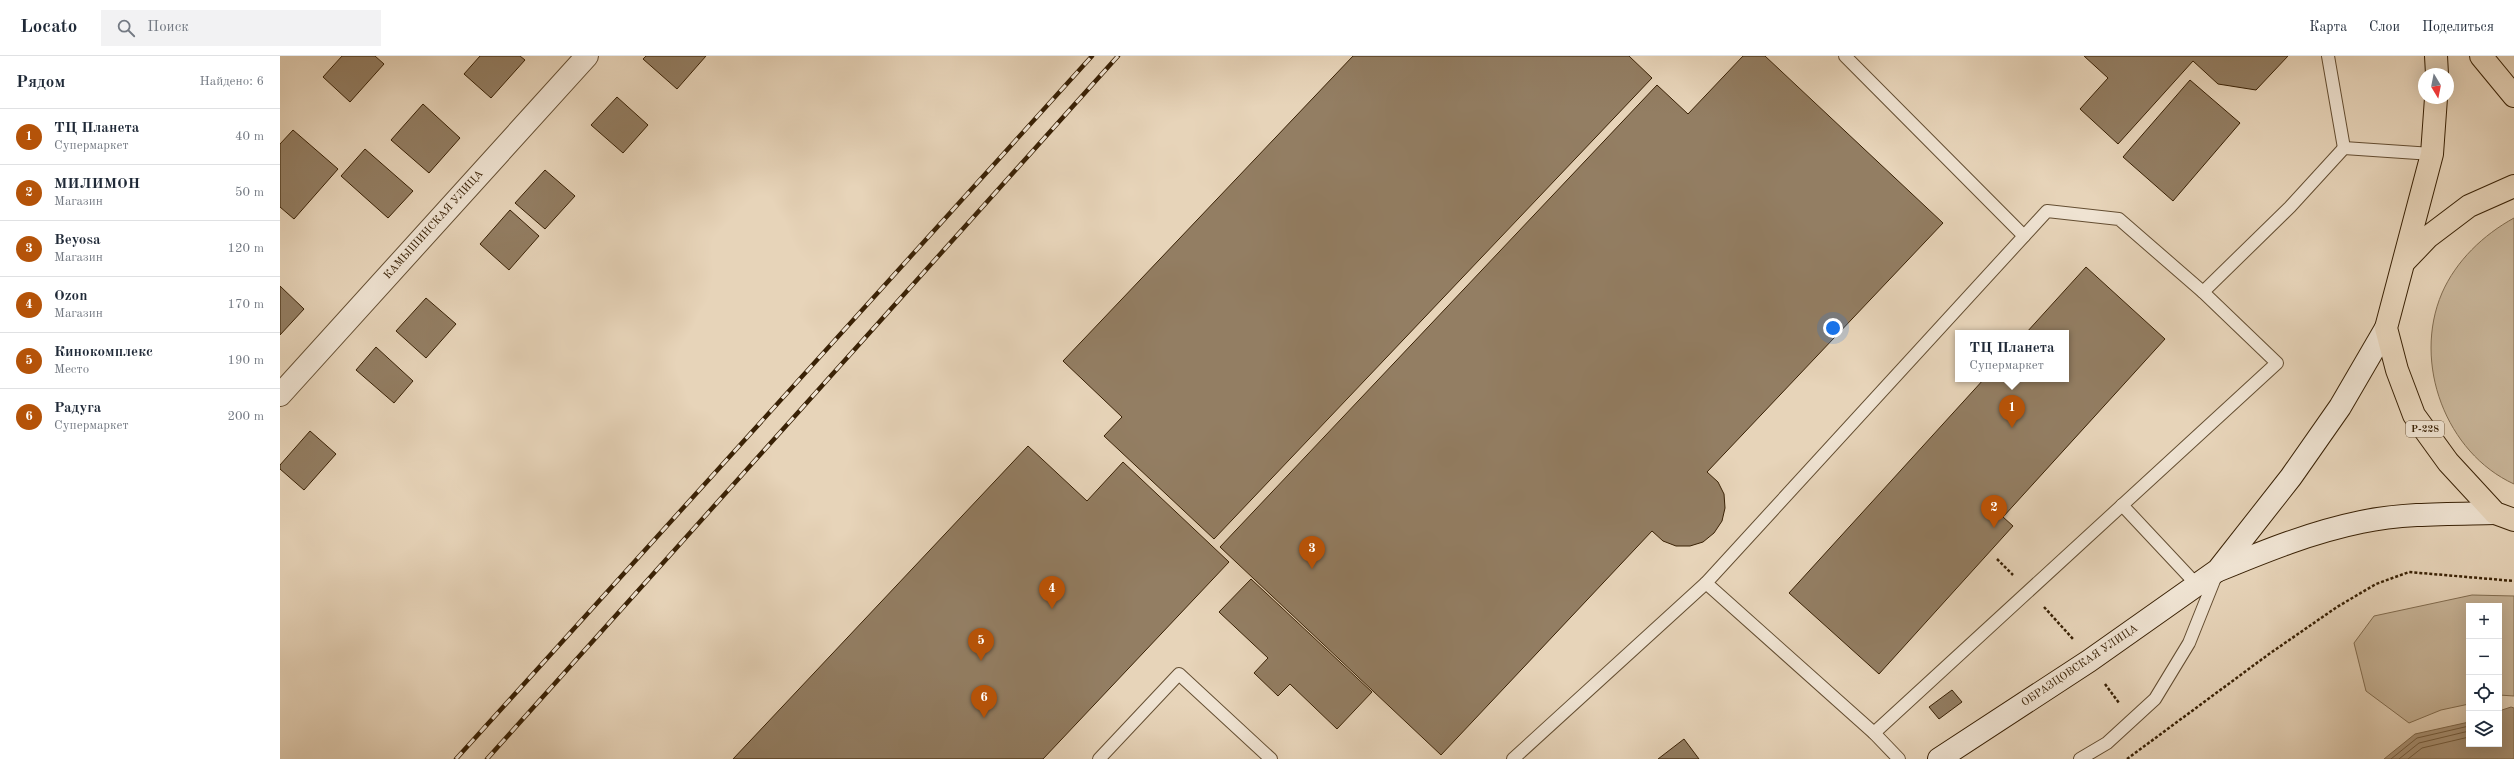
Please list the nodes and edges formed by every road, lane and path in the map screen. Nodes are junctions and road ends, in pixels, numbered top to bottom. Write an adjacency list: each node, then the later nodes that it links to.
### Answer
1 (587, 56): 16 (main road, КАМЫШИНСКАЯ УЛИЦА)
2 (1846, 56): 12 (lane)
3 (2328, 56): 9 (lane)
4 (2436, 56): 6 (main road)
5 (2480, 56): 7 (main road)
6 (2437, 68)
7 (2514, 96)
8 (2436, 104): 10 (main road)
9 (2344, 148): 10 (lane); 14 (lane)
10 (2432, 154): 13 (main road)
11 (2514, 186): 13 (main road)
12 (2024, 236): 14 (lane); 21 (lane)
13 (2405, 262): 15 (main road)
14 (2203, 292): 17 (lane)
15 (2386, 328): 18 (main road, Р-228); 19 (main road)
16 (280, 395)
17 (2122, 505): 22 (lane); 23 (lane)
18 (2505, 516): 19 (main road)
19 (2218, 570): 22 (main road, ОБРАЗЦОВСКАЯ УЛИЦА); 29 (lane)
20 (2514, 581): 30 (path)
21 (1706, 583): 23 (lane); 26 (lane)
22 (2198, 586): 28 (main road, ОБРАЗЦОВСКАЯ УЛИЦА)
23 (1874, 733): 27 (lane)
24 (1099, 759): 25 (lane)
25 (1270, 759)
26 (1513, 759)
27 (1899, 759)
28 (1939, 759)
29 (2080, 759)
30 (2127, 759)

